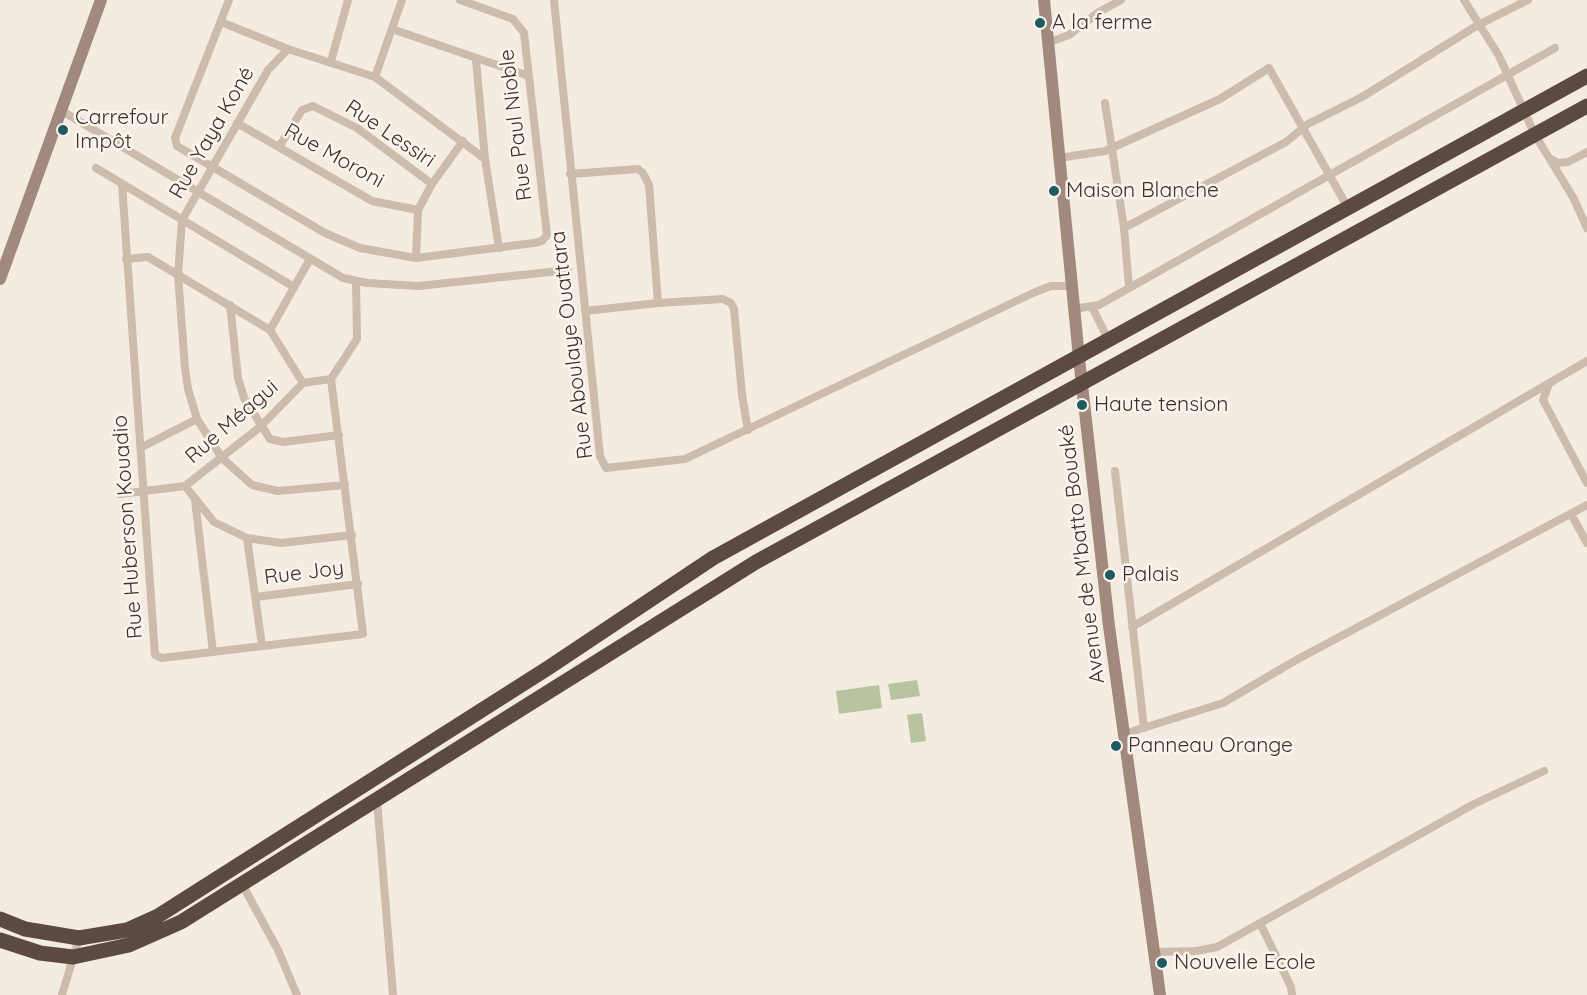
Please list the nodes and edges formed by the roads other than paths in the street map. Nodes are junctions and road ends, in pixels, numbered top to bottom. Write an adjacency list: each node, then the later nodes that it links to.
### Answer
1 (100, 0): 28 (street)
2 (229, 0): 13 (street)
3 (348, 0): 20 (street)
4 (402, 0): 15 (street)
5 (460, 0): 22 (street, Rue Paul Nioble)
6 (554, 0): 41 (street, Rue Aboulaye Ouattara)
7 (1044, 0): 16 (street, Avenue de M'batto Bouaké)
8 (1098, 0): 12 (street)
9 (1121, 0): 12 (street)
10 (1464, 0): 14 (street)
11 (1528, 0): 14 (street)
12 (1099, 12): 16 (street)
13 (221, 22): 18 (street); 39 (street, Rue Paul Nioble)
14 (1478, 25): 21 (street); 30 (street)
15 (392, 29): 19 (street); 24 (street)
16 (1047, 43): 36 (street, Avenue de M'batto Bouaké)
17 (1555, 48): 21 (street)
18 (288, 49): 20 (street); 29 (street, Rue Yaya Koné)
19 (476, 60): 22 (street); 37 (street)
20 (331, 61): 24 (street)
21 (1506, 74): 27 (street); 42 (street)
22 (529, 76): 51 (street, Rue Paul Nioble)
23 (1587, 76): 27 (highway)
24 (375, 77): 32 (street)
25 (1105, 103): 34 (street)
26 (1587, 106): 31 (highway)
27 (1525, 110): 31 (street); 46 (highway)
28 (62, 111): 45 (street); 57 (street)
29 (237, 123): 33 (street, Rue Moroni); 39 (street, Rue Yaya Koné)
30 (1304, 128): 34 (street); 42 (street); 49 (street)
31 (1534, 135): 38 (street); 74 (highway)
32 (463, 141): 37 (street); 44 (street)
33 (279, 147): 44 (street, Rue Lessiri); 47 (street, Rue Moroni)
34 (1112, 148): 36 (street); 49 (street)
35 (1587, 152): 38 (street)
36 (1059, 158): 59 (street, Avenue de M'batto Bouaké)
37 (485, 159): 51 (street)
38 (1550, 159): 50 (street)
39 (212, 166): 45 (street, Rue Yaya Koné); 52 (street, Rue Paul Nioble)
40 (96, 168): 43 (street)
41 (570, 174): 62 (street); 66 (street, Rue Aboulaye Ouattara)
42 (1332, 175): 46 (street); 61 (street)
43 (122, 184): 48 (street); 53 (street, Rue Huberson Kouadio)
44 (432, 184): 47 (street)
45 (197, 191): 48 (street, Rue Yaya Koné); 54 (street)
46 (1348, 208): 68 (highway)
47 (418, 210): 52 (street)
48 (182, 220): 56 (street, Rue Yaya Koné); 60 (street)
49 (1124, 228): 61 (street)
50 (1587, 228)
51 (498, 248): 52 (street, Rue Paul Nioble)
52 (416, 258)
53 (126, 259): 56 (street); 79 (street, Rue Huberson Kouadio)
54 (310, 259): 58 (street); 60 (street)
55 (568, 270): 58 (street)
56 (178, 275): 63 (street); 75 (street, Rue Yaya Koné)
57 (0, 279)
58 (356, 281): 71 (street)
59 (1072, 286): 65 (street, Avenue de M'batto Bouaké); 77 (street, Rue Aboulaye Ouattara)
60 (294, 287): 67 (street)
61 (1129, 287): 64 (street)
62 (658, 303): 66 (street); 77 (street)
63 (230, 305): 67 (street); 76 (street)
64 (1092, 307): 65 (street); 68 (street)
65 (1074, 309): 69 (street, Avenue de M'batto Bouaké)
66 (585, 311): 77 (street, Rue Aboulaye Ouattara)
67 (270, 330): 72 (street)
68 (1109, 341): 69 (highway)
69 (1079, 358): 74 (street, Avenue de M'batto Bouaké); 105 (highway)
70 (1587, 361): 73 (street)
71 (331, 380): 72 (street, Rue Méagui); 78 (street, Rue Huberson Kouadio)
72 (303, 383): 76 (street, Rue Méagui)
73 (1549, 384): 82 (street); 95 (street)
74 (1082, 385): 99 (street, Avenue de M'batto Bouaké); 101 (highway)
75 (197, 419): 79 (street); 80 (street, Rue Yaya Koné)
76 (260, 427): 78 (street); 80 (street, Rue Méagui)
77 (748, 430)
78 (339, 435): 83 (street, Rue Huberson Kouadio)
79 (141, 447): 85 (street, Rue Huberson Kouadio)
80 (222, 458): 83 (street, Rue Yaya Koné); 84 (street, Rue Méagui)
81 (1116, 471): 95 (street)
82 (1587, 483)
83 (345, 485): 90 (street, Rue Huberson Kouadio)
84 (185, 486): 85 (street, Rue Méagui); 87 (street)
85 (144, 492): 86 (street, Rue Méagui); 97 (street, Rue Huberson Kouadio)
86 (120, 494)
87 (195, 498): 91 (street); 97 (street)
88 (1587, 505): 89 (street)
89 (1571, 514): 92 (street); 98 (street)
90 (352, 535): 91 (street); 93 (street, Rue Huberson Kouadio)
91 (247, 538): 94 (street)
92 (1587, 543)
93 (358, 584): 94 (street, Rue Joy); 96 (street, Rue Huberson Kouadio)
94 (255, 597): 96 (street)
95 (1132, 627): 98 (street)
96 (262, 646): 97 (street, Rue Huberson Kouadio)
97 (213, 652)
98 (1144, 728): 99 (street)
99 (1124, 734): 107 (street, Avenue de M'batto Bouaké)
100 (1544, 771): 104 (street)
101 (377, 800): 102 (highway); 111 (street)
102 (242, 884): 108 (highway); 110 (street)
103 (0, 919): 105 (highway)
104 (1260, 923): 107 (street); 113 (street)
105 (79, 938): 108 (street)
106 (0, 940): 108 (highway)
107 (1154, 952): 112 (street, Avenue de M'batto Bouaké)
108 (73, 957): 109 (street)
109 (62, 995)
110 (297, 995)
111 (393, 995)
112 (1160, 995)
113 (1292, 995)

